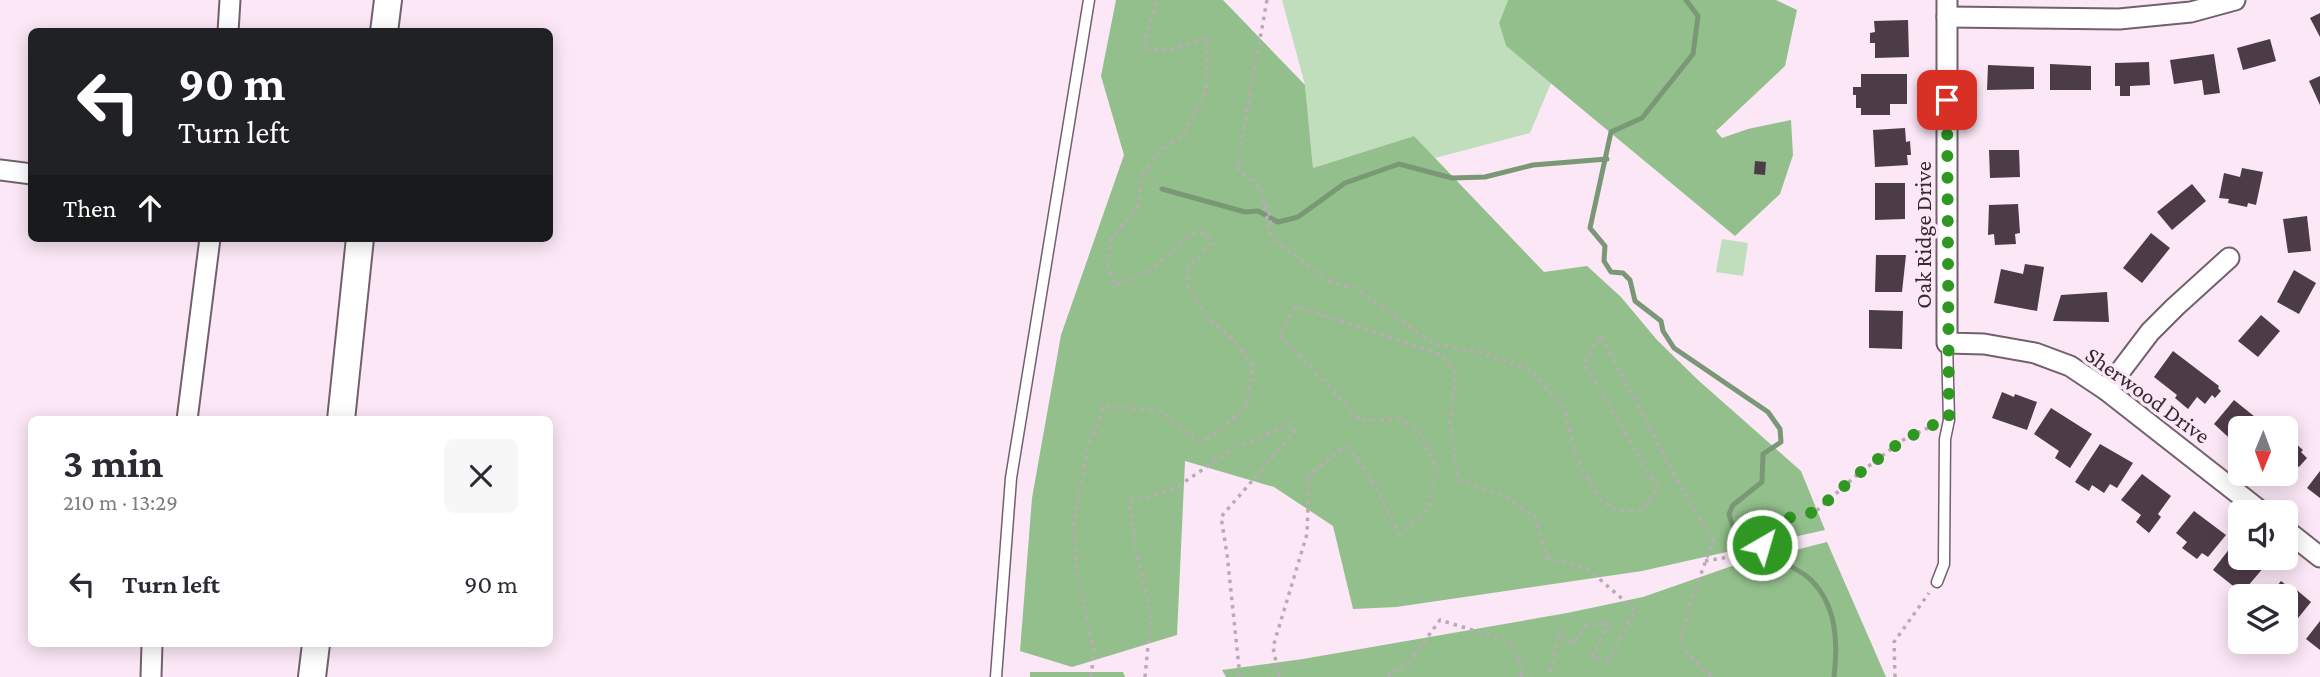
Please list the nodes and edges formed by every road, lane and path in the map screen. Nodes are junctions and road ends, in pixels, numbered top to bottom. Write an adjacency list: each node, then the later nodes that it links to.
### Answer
1 (230, 0): 8 (street)
2 (388, 0): 9 (street)
3 (1089, 0): 31 (lane)
4 (1157, 0): 32 (path)
5 (1267, 0): 25 (path)
6 (2235, 0): 7 (street)
7 (1947, 9): 15 (street, Oak Ridge Drive)
8 (228, 28)
9 (384, 28)
10 (0, 170): 11 (street)
11 (28, 174)
12 (209, 242): 17 (street)
13 (360, 242): 18 (street)
14 (2229, 258): 16 (street)
15 (1947, 343): 16 (street, Sherwood Drive); 19 (lane)
16 (2106, 390): 20 (street, Sherwood Drive)
17 (188, 416)
18 (341, 416)
19 (1949, 420): 21 (path); 26 (lane)
20 (2246, 500)
21 (1776, 520): 22 (path); 25 (path)
22 (1759, 524)
23 (2298, 540): 24 (street)
24 (2320, 557)
25 (1705, 561): 39 (path)
26 (1937, 582): 40 (path)
27 (152, 647): 29 (street)
28 (316, 647): 30 (street)
29 (151, 677)
30 (312, 677)
31 (996, 677)
32 (1091, 677)
33 (1145, 677): 34 (path)
34 (1240, 677)
35 (1279, 677): 38 (path)
36 (1389, 677): 37 (path)
37 (1521, 677)
38 (1549, 677)
39 (1711, 677)
40 (1895, 677)

